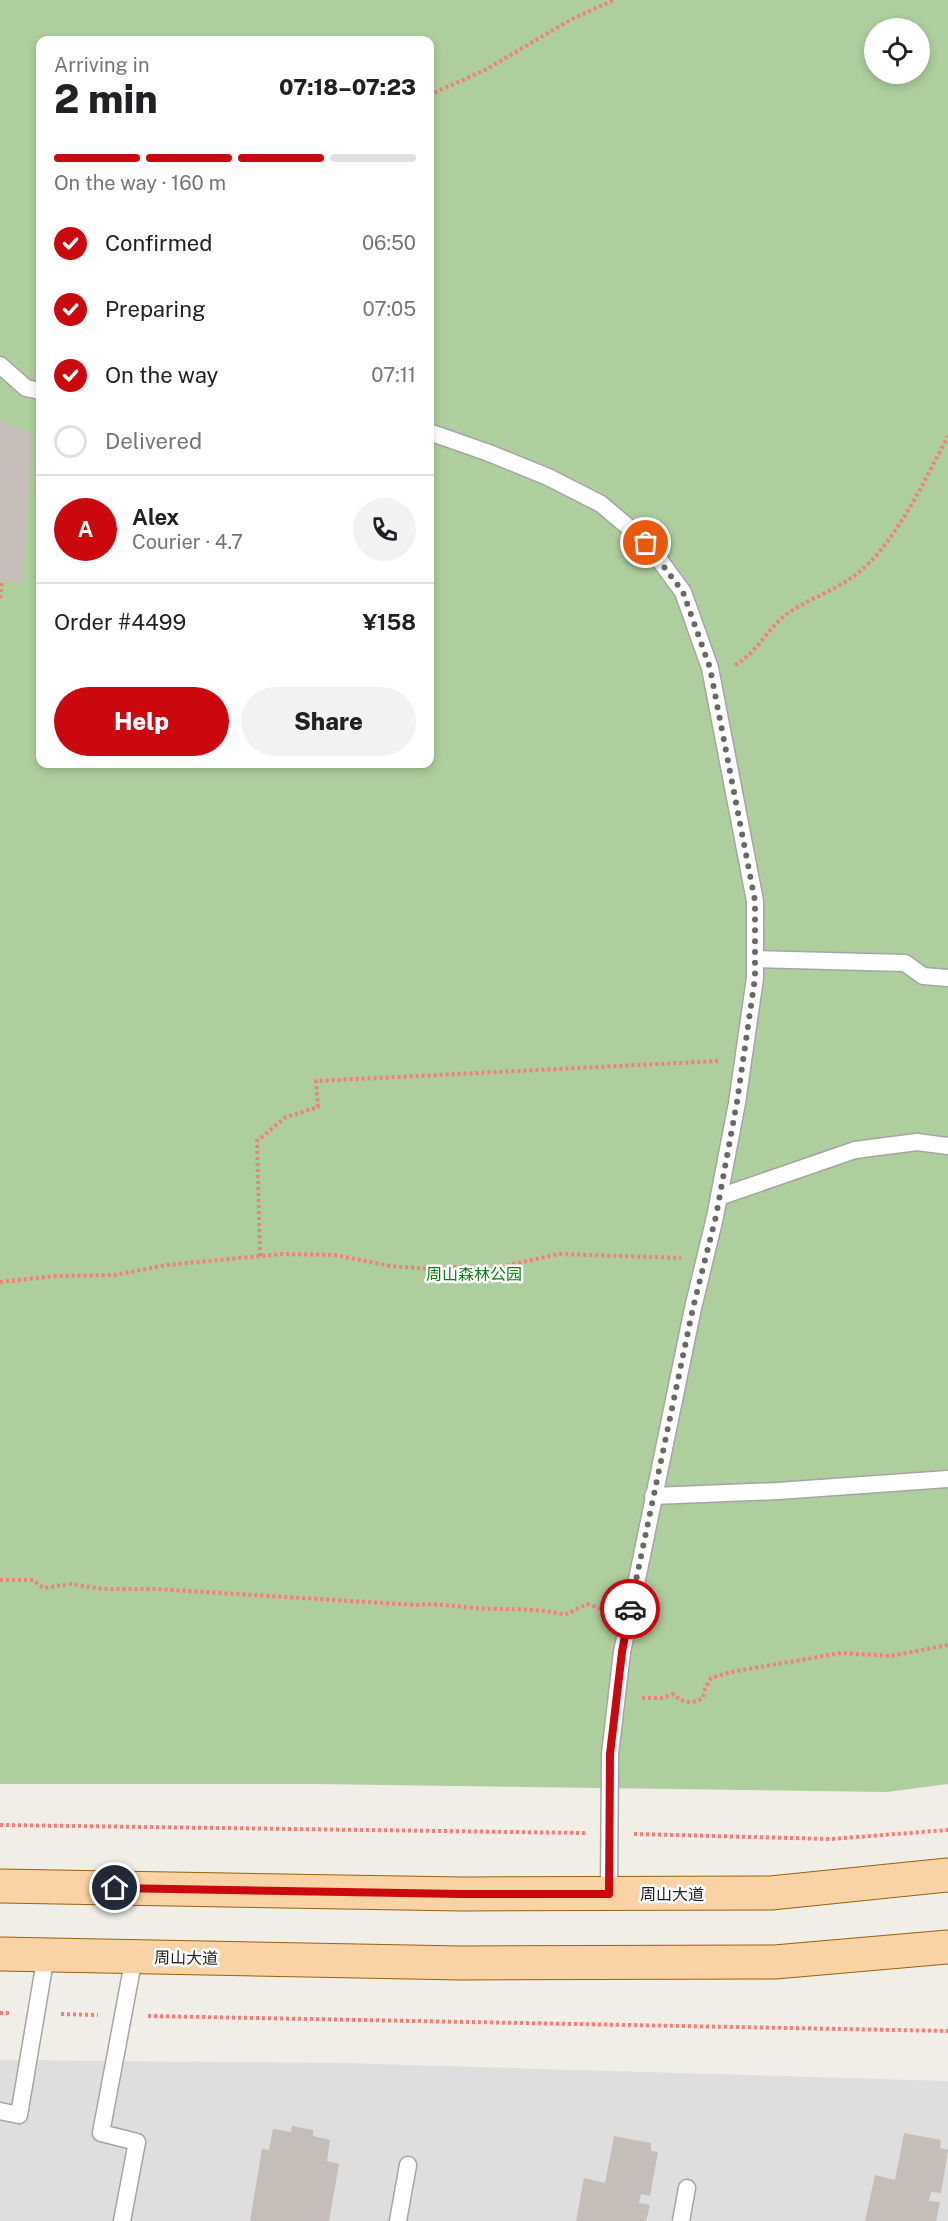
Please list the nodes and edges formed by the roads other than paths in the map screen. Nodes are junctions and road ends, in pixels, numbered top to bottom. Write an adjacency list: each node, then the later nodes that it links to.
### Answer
1 (0, 365): 2 (lane)
2 (36, 390)
3 (434, 434): 4 (lane)
4 (755, 959): 5 (lane); 7 (lane)
5 (948, 978)
6 (948, 1146): 7 (lane)
7 (719, 1197): 9 (lane)
8 (948, 1479): 9 (lane)
9 (653, 1496): 12 (lane)
10 (948, 1875): 12 (main road, 周山大道)
11 (0, 1886): 12 (main road, 周山大道)
12 (609, 1894)
13 (948, 1947): 16 (main road, 周山大道)
14 (0, 1954): 15 (main road, 周山大道)
15 (46, 1955): 16 (main road, 周山大道); 17 (lane)
16 (134, 1957): 20 (lane)
17 (0, 2111)
18 (408, 2165): 21 (lane)
19 (687, 2188): 22 (lane)
20 (122, 2221)
21 (398, 2221)
22 (681, 2221)

